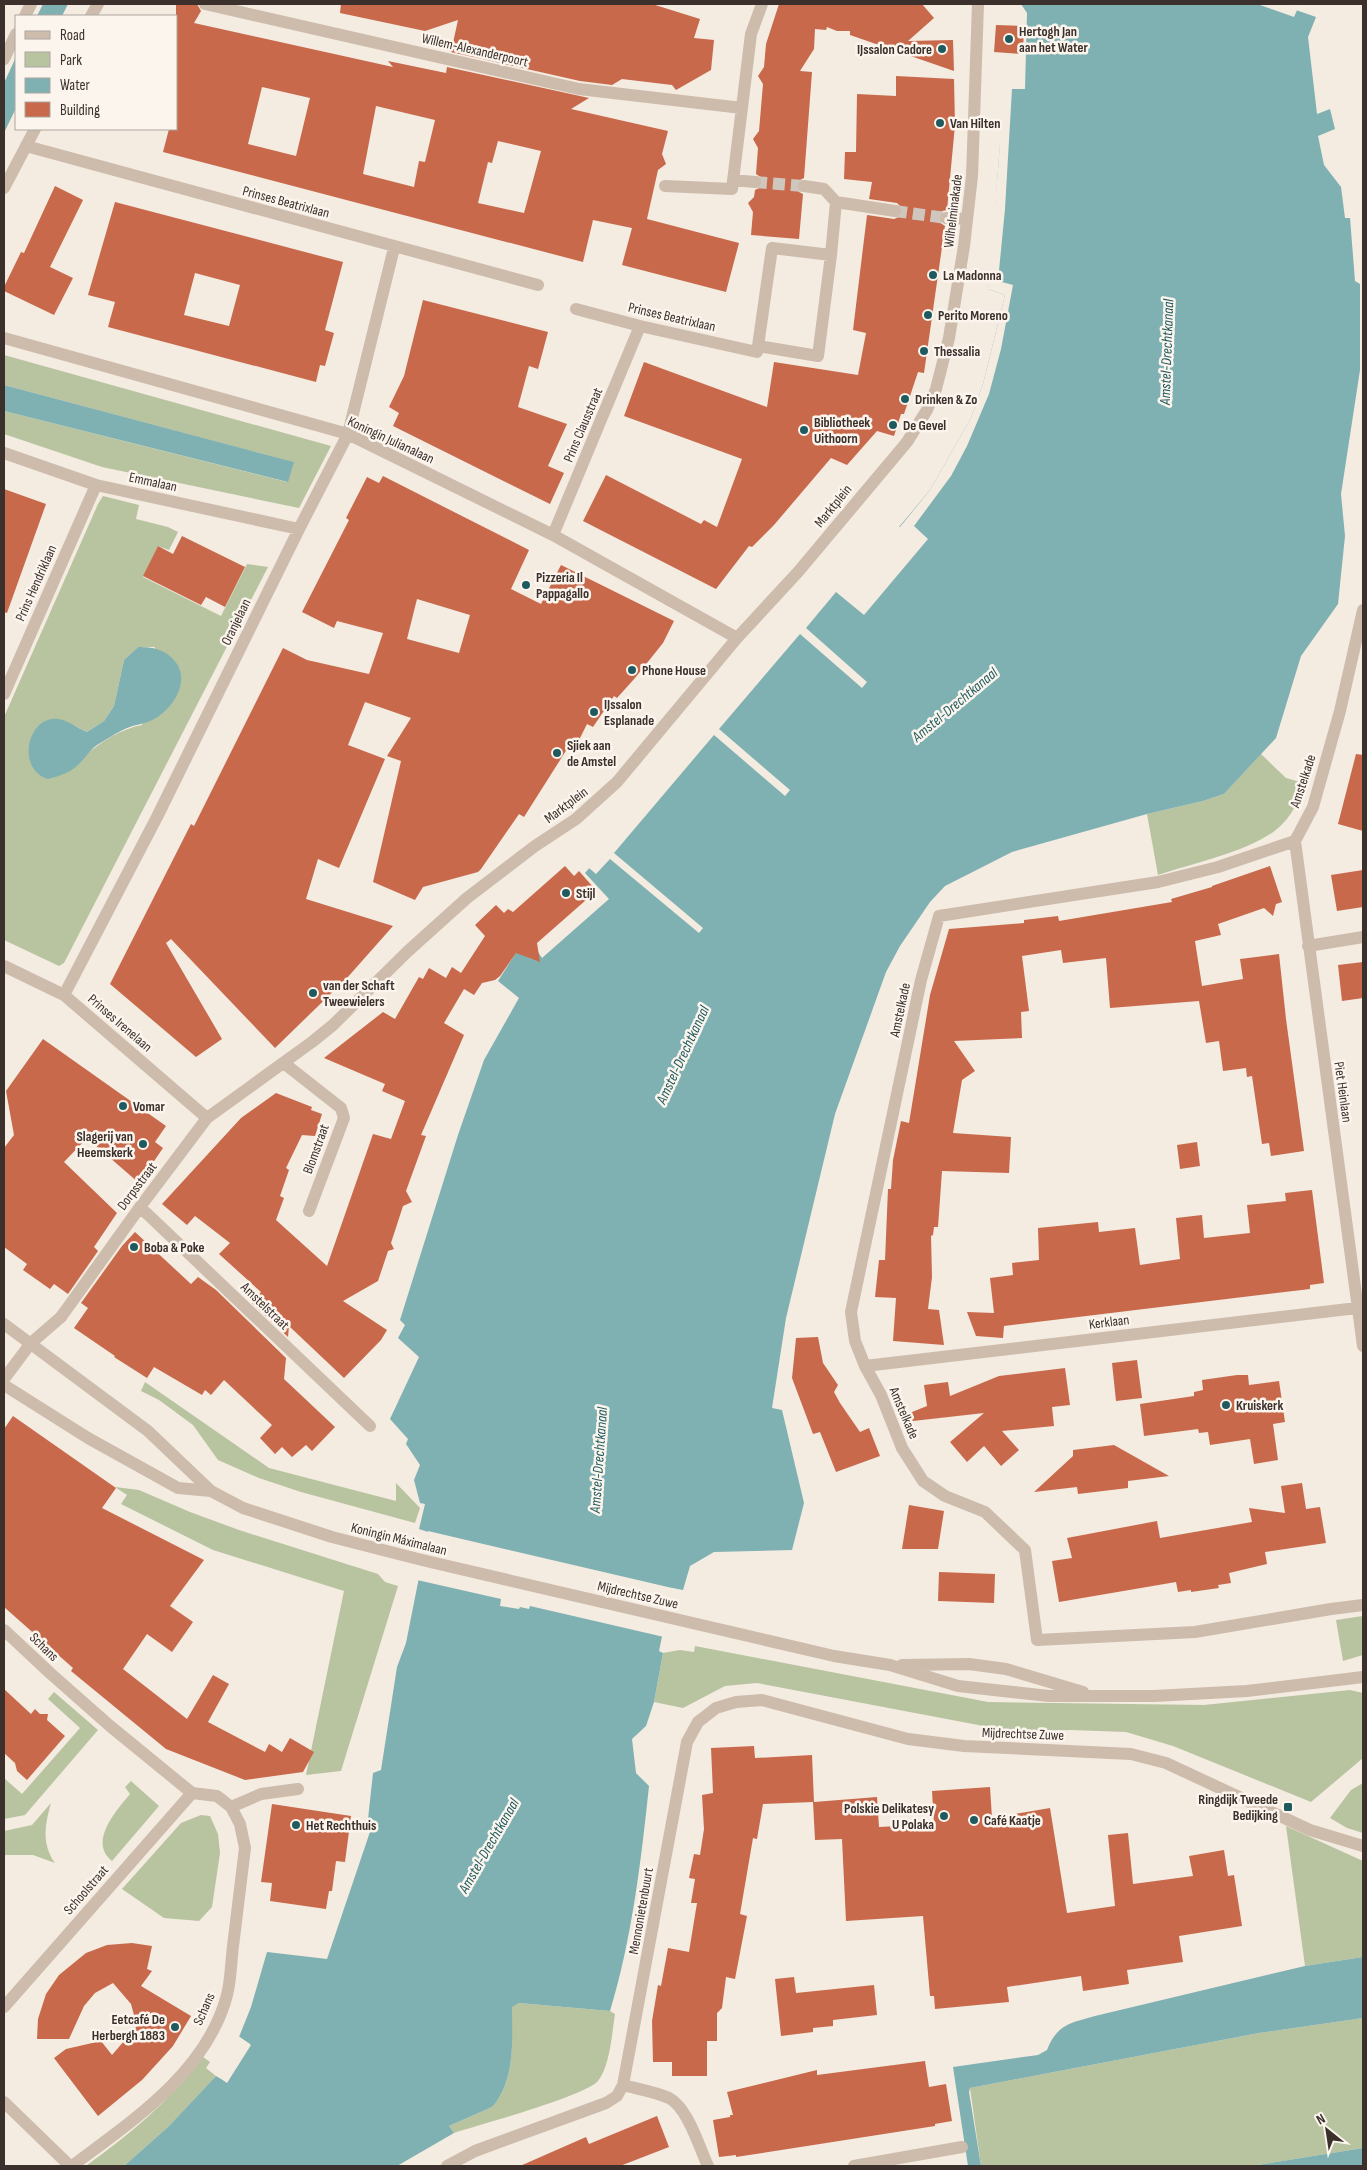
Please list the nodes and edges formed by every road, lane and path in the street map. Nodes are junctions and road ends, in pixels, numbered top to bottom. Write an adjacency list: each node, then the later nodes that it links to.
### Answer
1 (98, 4): 5 (street)
2 (205, 4): 8 (street, Willem-Alexanderpoort)
3 (762, 4): 8 (street)
4 (978, 4): 19 (street, Wilhelminakade)
5 (92, 15)
6 (15, 36): 7 (street)
7 (4, 59)
8 (742, 108): 11 (street)
9 (34, 130): 10 (street)
10 (26, 146): 15 (street); 20 (street, Prinses Beatrixlaan)
11 (733, 180): 12 (street); 13 (street)
12 (755, 182)
13 (665, 186)
14 (804, 186): 16 (street)
15 (4, 188)
16 (836, 202): 17 (street); 21 (street, Prinses Beatrixlaan)
17 (895, 211)
18 (946, 218): 19 (street)
19 (967, 219): 28 (street, Wilhelminakade)
20 (394, 248): 22 (street, Prinses Beatrixlaan); 27 (street, Oranjelaan)
21 (832, 255): 26 (street); 26 (street, Prinses Beatrixlaan)
22 (538, 285)
23 (576, 309): 24 (street, Prinses Beatrixlaan)
24 (640, 326): 26 (street, Prinses Beatrixlaan); 32 (street, Prins Clausstraat)
25 (4, 338): 27 (street, Koningin Julianalaan)
26 (758, 346)
27 (348, 434): 31 (street, Oranjelaan); 32 (street, Koningin Julianalaan)
28 (907, 442): 34 (street, Marktplein)
29 (4, 453): 30 (street, Emmalaan)
30 (96, 485): 31 (street, Emmalaan); 35 (street, Prins Hendriklaan)
31 (299, 529): 40 (street, Oranjelaan)
32 (553, 535): 34 (street, Koningin Julianalaan)
33 (1363, 610): 36 (street, Amstelkade)
34 (737, 638): 41 (street, Marktplein)
35 (4, 694)
36 (1295, 842): 38 (street, Piet Heinlaan); 49 (street, Amstelkade)
37 (1363, 937): 38 (street)
38 (1308, 946): 45 (street, Piet Heinlaan)
39 (4, 966): 40 (street, Prinses Irenelaan)
40 (64, 995): 42 (street, Prinses Irenelaan)
41 (285, 1064): 42 (street, Dorpsstraat); 44 (street, Blomstraat)
42 (207, 1118): 43 (street, Dorpsstraat)
43 (140, 1207): 47 (street, Dorpsstraat); 52 (street, Amstelstraat)
44 (309, 1211)
45 (1357, 1308): 48 (street, Piet Heinlaan); 49 (street, Kerklaan)
46 (4, 1324): 47 (street, Koningin Máximalaan)
47 (31, 1344): 50 (street, Dorpsstraat); 53 (street, Koningin Máximalaan)
48 (1363, 1346)
49 (865, 1366): 55 (street, Amstelkade)
50 (4, 1379)
51 (4, 1385): 53 (street, Koningin Máximalaan)
52 (370, 1426)
53 (211, 1491): 54 (street, Koningin Máximalaan)
54 (586, 1598): 57 (street, Mijdrechtse Zuwe)
55 (1363, 1605)
56 (4, 1630): 62 (street, Schans)
57 (890, 1665): 59 (street, Mijdrechtse Zuwe); 59 (street, Mijdrechtse Zuwe)
58 (1363, 1677): 59 (street, Mijdrechtse Zuwe)
59 (1092, 1695)
60 (687, 1742): 64 (street, Mijdrechtse Zuwe); 66 (street, Mennonietenbuurt)
61 (298, 1789): 63 (street)
62 (192, 1793): 63 (street); 65 (street, Schoolstraat)
63 (232, 1807): 69 (street, Schans)
64 (1363, 1846)
65 (4, 2008)
66 (624, 2085): 70 (street); 71 (street)
67 (4, 2102): 69 (street, Schans)
68 (962, 2147): 72 (street)
69 (71, 2166)
70 (447, 2166)
71 (708, 2166)
72 (854, 2166)

